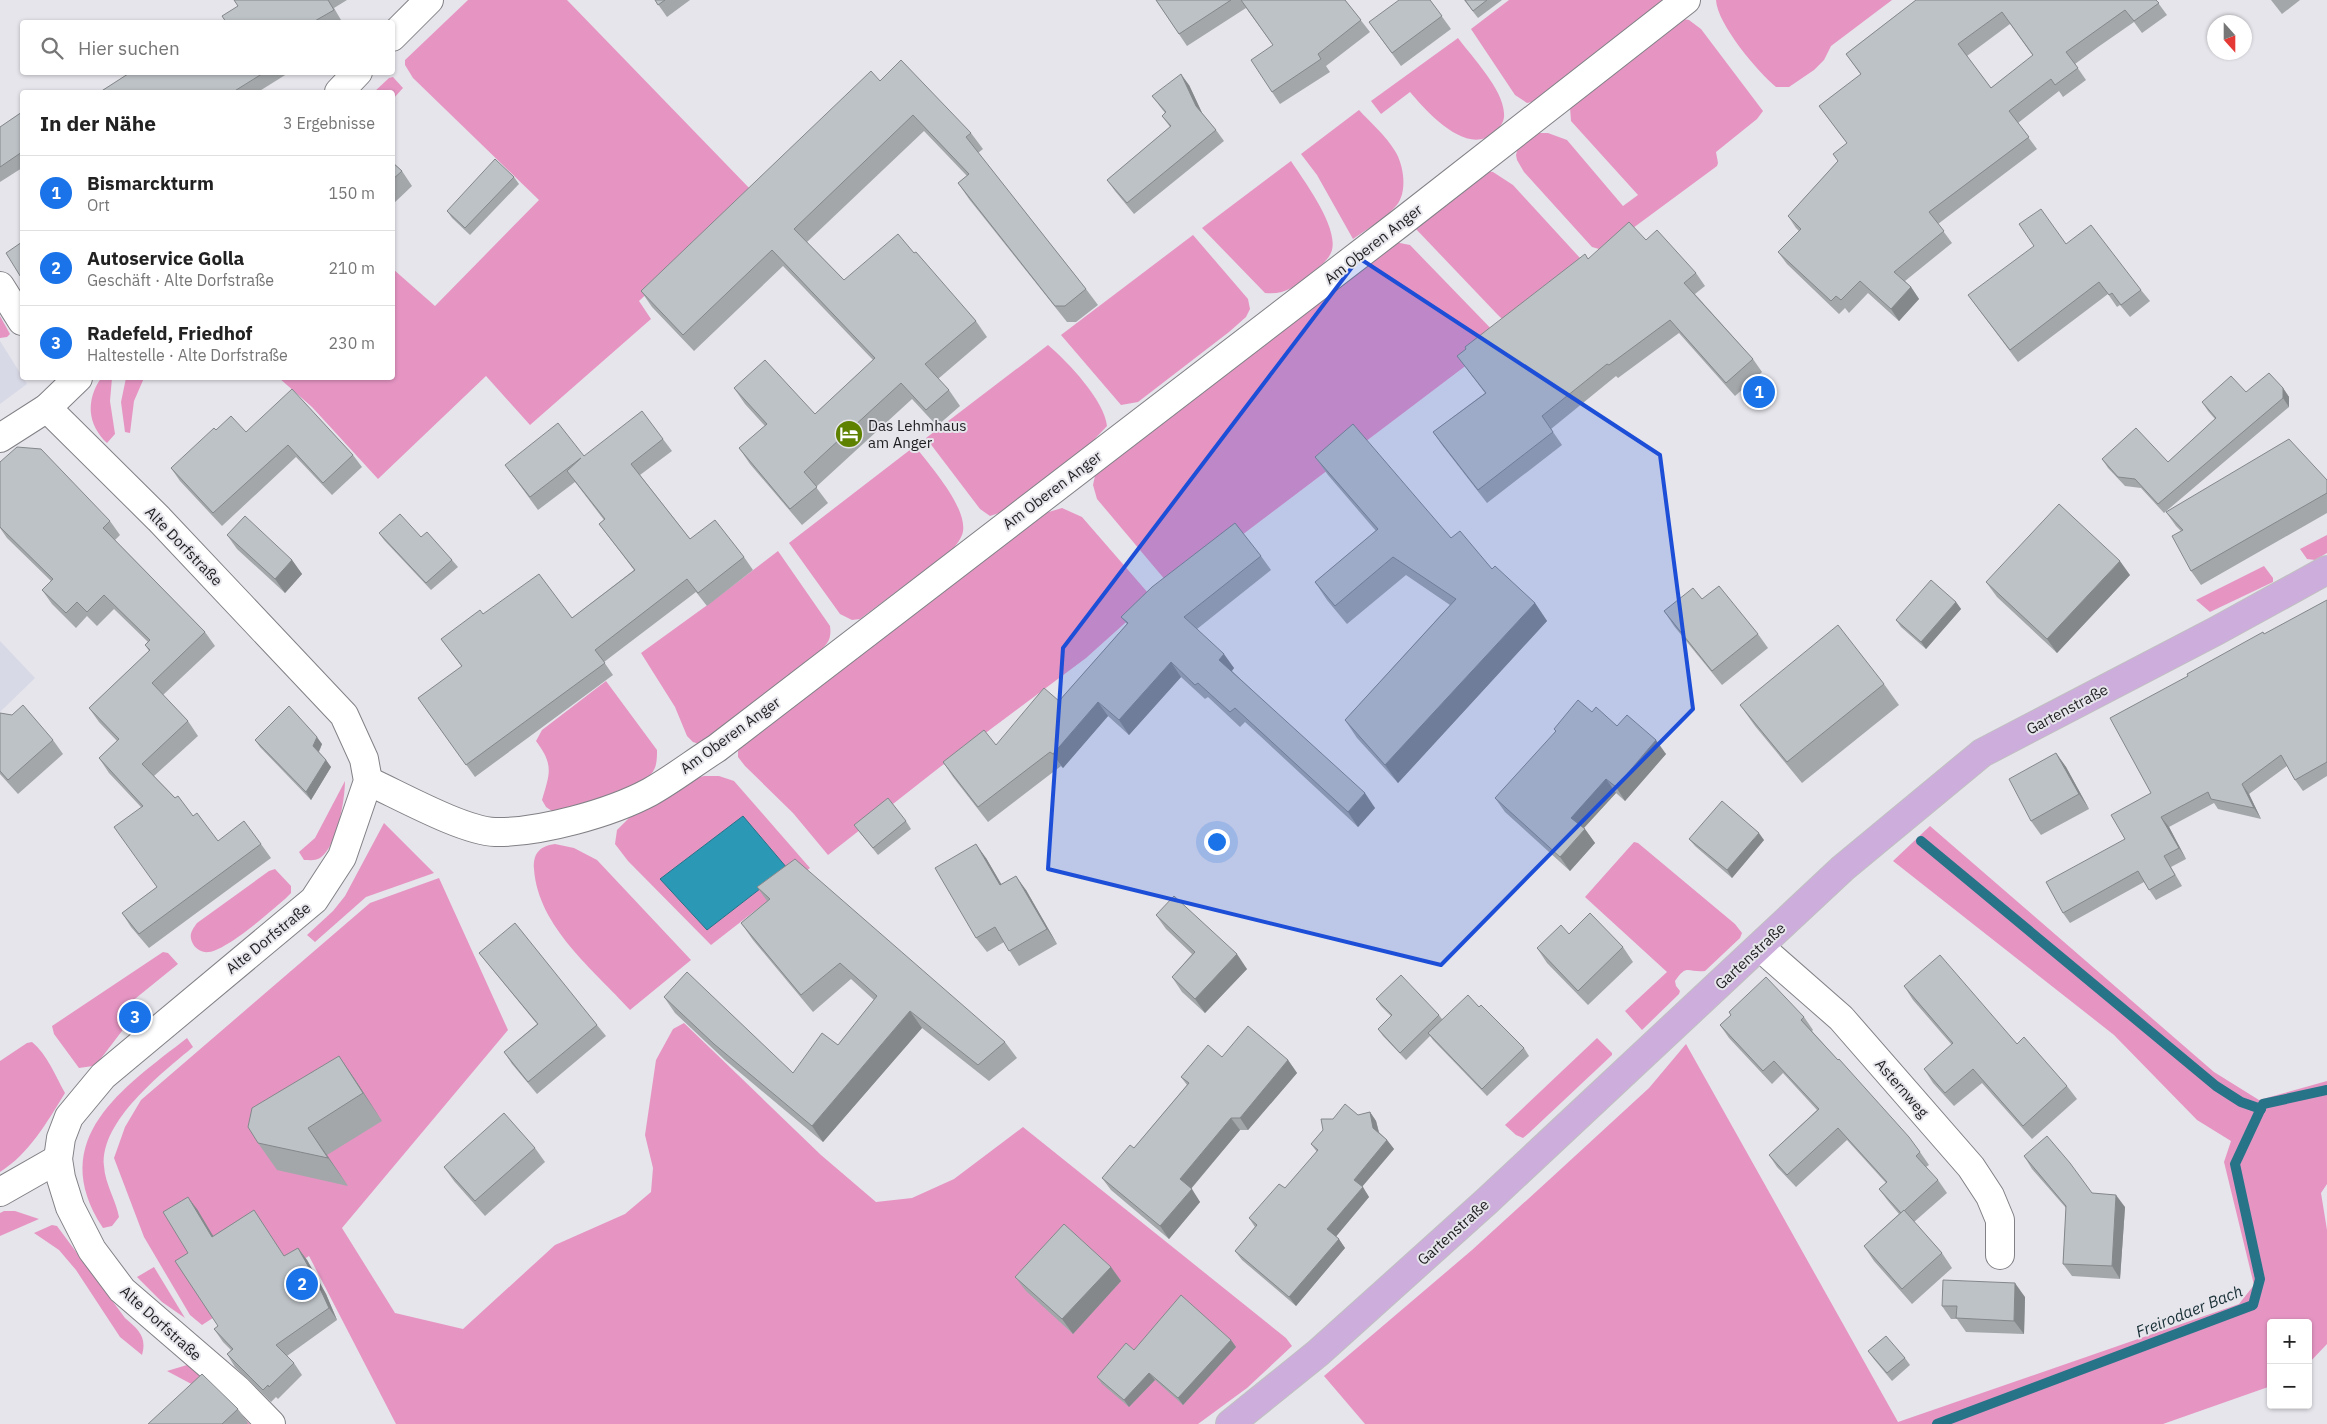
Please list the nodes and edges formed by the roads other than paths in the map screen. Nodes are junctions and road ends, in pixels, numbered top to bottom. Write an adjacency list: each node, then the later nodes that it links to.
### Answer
1 (429, 0): 3 (street)
2 (1686, 0): 12 (street, Am Oberen Anger)
3 (395, 34)
4 (355, 75): 5 (street)
5 (341, 90)
6 (0, 286): 7 (street)
7 (20, 318)
8 (67, 381): 9 (street)
9 (46, 408): 10 (street); 12 (street, Alte Dorfstraße)
10 (0, 438)
11 (2327, 570): 13 (main road, Gartenstraße)
12 (368, 781): 14 (street, Alte Dorfstraße)
13 (1760, 947): 16 (street, Asternweg); 18 (main road, Gartenstraße)
14 (58, 1159): 15 (street); 17 (street, Alte Dorfstraße)
15 (0, 1192)
16 (2000, 1255)
17 (271, 1424)
18 (1230, 1424)

